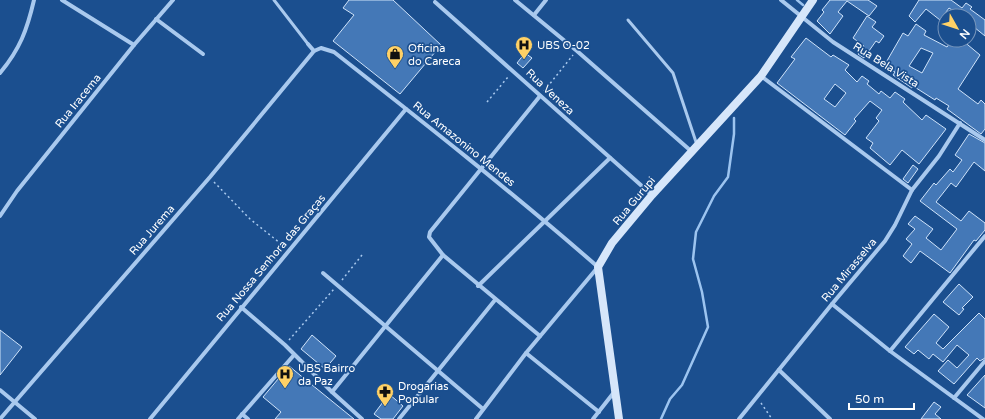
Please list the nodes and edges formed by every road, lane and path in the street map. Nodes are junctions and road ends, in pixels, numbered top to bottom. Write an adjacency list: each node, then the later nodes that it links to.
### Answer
1 (34, 0): 20 (street)
2 (62, 0): 15 (street)
3 (173, 0): 12 (street, Rua Iracema)
4 (274, 0): 14 (lane)
5 (515, 0): 10 (street)
6 (546, 0): 10 (street)
7 (781, 0): 11 (street, Rua Bela Vista)
8 (813, 0): 11 (street, Rua Gurupi)
9 (435, 2): 19 (street, Rua Veneza)
10 (534, 15): 17 (street)
11 (802, 17): 21 (street, Rua Gurupi); 25 (street, Rua Bela Vista)
12 (156, 19): 15 (street, Rua Iracema); 18 (street)
13 (628, 20): 27 (lane)
14 (308, 44): 16 (street)
15 (134, 45): 33 (street, Rua Iracema)
16 (314, 51): 24 (street, Rua Amazonino Mendes); 30 (street, Rua Jurema)
17 (577, 51): 22 (path); 27 (street)
18 (202, 54)
19 (513, 71): 22 (street, Rua Veneza); 23 (path)
20 (0, 73)
21 (761, 76): 27 (street, Rua Gurupi); 31 (street)
22 (540, 96): 28 (street, Rua Veneza); 29 (street)
23 (487, 102)
24 (406, 109): 29 (street, Rua Amazonino Mendes); 36 (street, Rua Nossa Senhora das Graças)
25 (960, 123): 26 (street, Rua Bela Vista); 31 (street, Rua Mirasselva)
26 (985, 140)
27 (694, 148): 32 (street, Rua Gurupi)
28 (610, 158): 32 (street, Rua Veneza); 34 (street)
29 (480, 169): 34 (street, Rua Amazonino Mendes); 38 (street)
30 (210, 177): 36 (path); 60 (street, Rua Jurema)
31 (912, 190): 44 (street, Rua Mirasselva)
32 (652, 196): 39 (street, Rua Gurupi)
33 (0, 216)
34 (546, 222): 39 (street, Rua Amazonino Mendes); 42 (street)
35 (985, 236): 49 (street)
36 (289, 250): 45 (street, Rua Nossa Senhora das Graças)
37 (362, 255): 41 (path)
38 (443, 255): 42 (street); 46 (street)
39 (598, 267): 47 (street, Rua Gurupi); 56 (street)
40 (323, 273): 41 (street)
41 (338, 285): 46 (street); 48 (path)
42 (478, 286): 43 (street)
43 (495, 300): 47 (street); 53 (street)
44 (832, 304): 49 (street); 54 (street, Rua Mirasselva)
45 (241, 307): 48 (street); 66 (street, Rua Nossa Senhora das Graças)
46 (386, 326): 53 (street); 57 (street)
47 (540, 336): 50 (street, Rua Gurupi)
48 (285, 345): 51 (street)
49 (890, 351): 59 (street)
50 (526, 353): 61 (street, Rua Gurupi); 62 (street)
51 (294, 355): 57 (street); 63 (street)
52 (985, 361): 59 (street)
53 (439, 370): 61 (street); 70 (street)
54 (779, 370): 58 (street, Rua Mirasselva); 76 (street)
55 (0, 390): 60 (street)
56 (615, 391): 62 (street); 73 (street)
57 (332, 392): 69 (street)
58 (756, 397): 74 (street, Rua Mirasselva); 75 (path)
59 (954, 398): 77 (street)
60 (14, 402): 64 (street, Rua Jurema); 65 (street)
61 (483, 409): 71 (street, Rua Gurupi)
62 (599, 412): 72 (street)
63 (242, 414): 67 (street); 68 (street)
64 (0, 419)
65 (35, 419)
66 (150, 419)
67 (238, 419)
68 (248, 419)
69 (362, 419)
70 (399, 419)
71 (476, 419)
72 (593, 419)
73 (619, 419)
74 (739, 419)
75 (772, 419)
76 (830, 419)
77 (983, 419)

